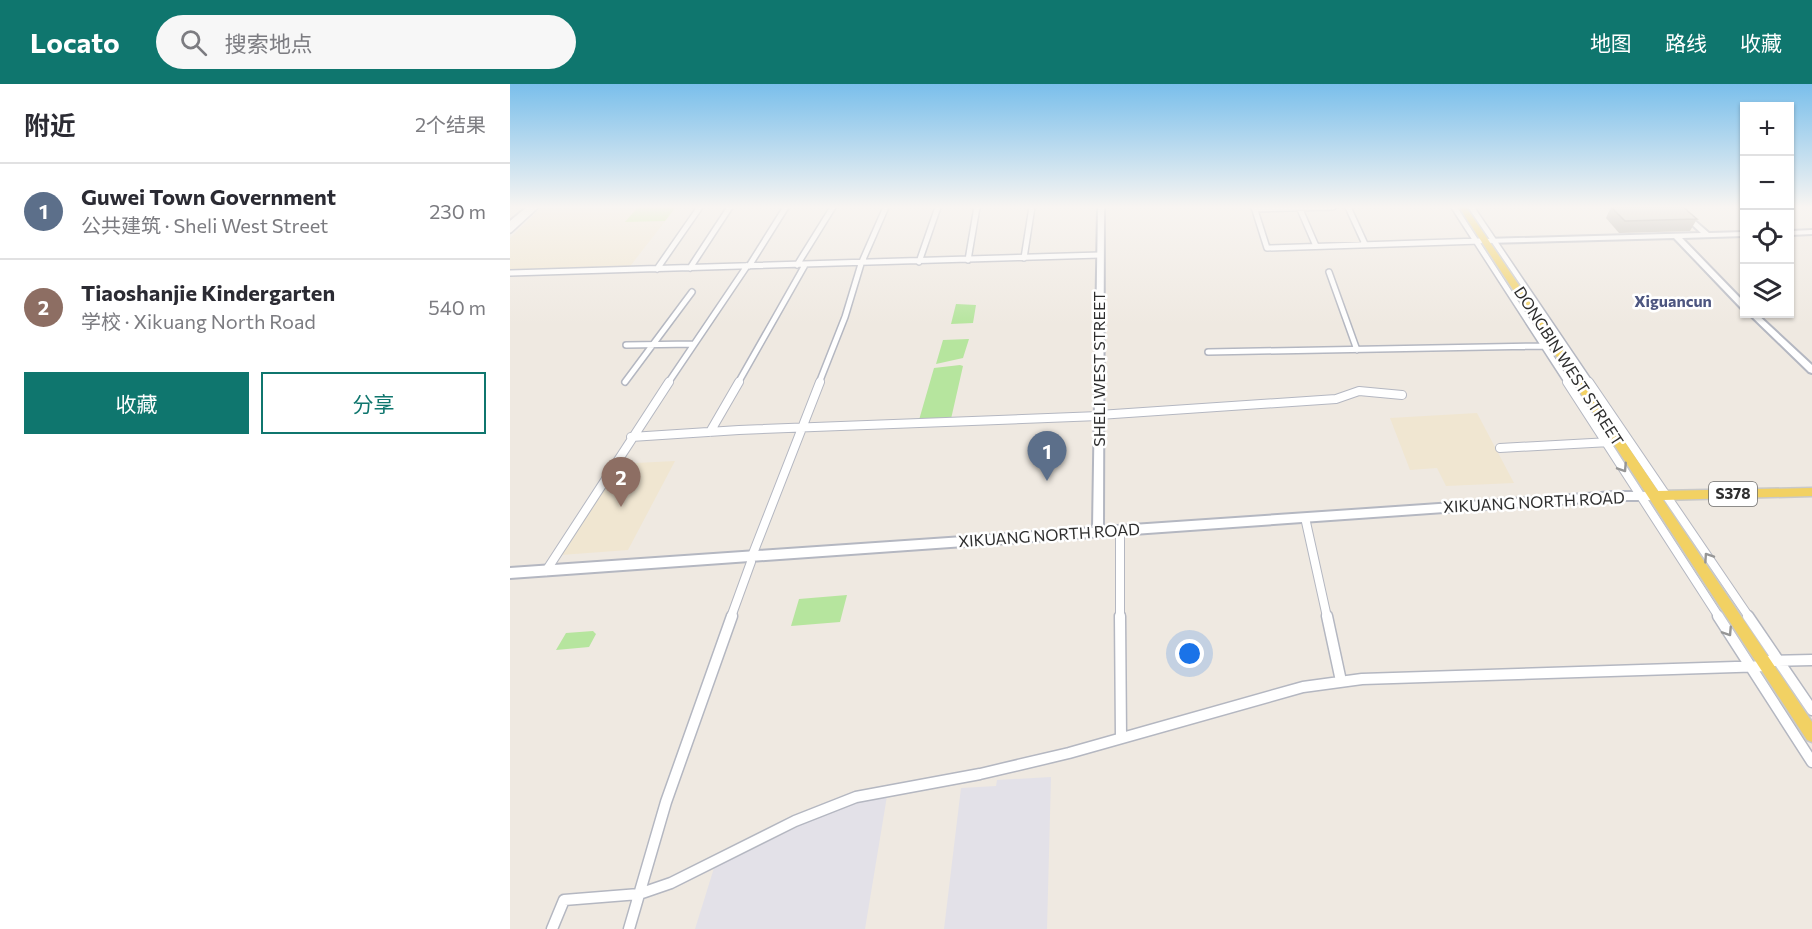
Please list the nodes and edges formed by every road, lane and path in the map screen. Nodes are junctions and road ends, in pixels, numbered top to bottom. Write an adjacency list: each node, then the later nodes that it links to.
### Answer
1 (673, 246): 24 (street)
2 (704, 246): 23 (street)
3 (761, 246): 22 (street)
4 (809, 246): 20 (street)
5 (869, 246): 19 (street)
6 (924, 246): 18 (street)
7 (970, 246): 17 (street)
8 (1026, 246): 16 (street)
9 (1100, 246): 15 (main road, SHELI WEST STREET)
10 (1267, 246): 11 (street)
11 (1305, 246)
12 (1489, 246): 33 (main road, DONGBIN WEST STREET)
13 (1490, 246): 47 (street)
14 (1686, 246): 28 (main road)
15 (1100, 255): 16 (street); 39 (main road, SHELI WEST STREET)
16 (1024, 258): 17 (street)
17 (968, 260): 18 (street)
18 (919, 262): 19 (street)
19 (861, 264): 21 (street); 40 (street)
20 (797, 265): 21 (street); 22 (street)
21 (805, 265): 41 (street)
22 (748, 266): 23 (street); 31 (street)
23 (690, 268): 24 (street)
24 (657, 269): 26 (street)
25 (1329, 272): 34 (street)
26 (510, 273)
27 (692, 292): 30 (street)
28 (1740, 302)
29 (1757, 318): 36 (main road)
30 (653, 344): 31 (street); 32 (street); 37 (street)
31 (694, 344): 42 (street)
32 (626, 345)
33 (1549, 346): 34 (street); 43 (street); 44 (main road, DONGBIN WEST STREET)
34 (1357, 350): 35 (street)
35 (1208, 352)
36 (1812, 369)
37 (625, 382)
38 (1402, 394): 39 (street)
39 (1099, 415): 40 (street); 49 (main road, SHELI WEST STREET)
40 (802, 427): 41 (street); 51 (street)
41 (710, 432): 42 (street)
42 (631, 437): 52 (street)
43 (1606, 442): 44 (street); 45 (street); 47 (street, one-way to 47)
44 (1618, 442): 47 (main road, DONGBIN WEST STREET)
45 (1500, 448)
46 (1812, 492): 47 (main road, S378)
47 (1654, 496): 48 (main road, XIKUANG NORTH ROAD); 49 (main road, XIKUANG NORTH ROAD); 56 (main road, DONGBIN WEST STREET)
48 (1306, 522): 50 (main road, XIKUANG NORTH ROAD); 57 (street)
49 (1098, 531): 51 (main road, XIKUANG NORTH ROAD)
50 (1120, 535): 51 (main road, XIKUANG NORTH ROAD); 60 (street)
51 (752, 559): 52 (main road, XIKUANG NORTH ROAD); 54 (main road, XIKUANG NORTH ROAD); 62 (street)
52 (546, 571): 53 (main road, XIKUANG NORTH ROAD)
53 (510, 573)
54 (510, 579)
55 (1812, 660): 56 (street)
56 (1765, 663): 57 (street); 58 (street); 59 (main road, DONGBIN WEST STREET); 61 (street)
57 (1341, 681): 60 (street)
58 (1812, 710)
59 (1812, 735)
60 (1121, 738): 62 (street)
61 (1812, 762)
62 (639, 894): 63 (street); 64 (street)
63 (552, 929)
64 (629, 929)

